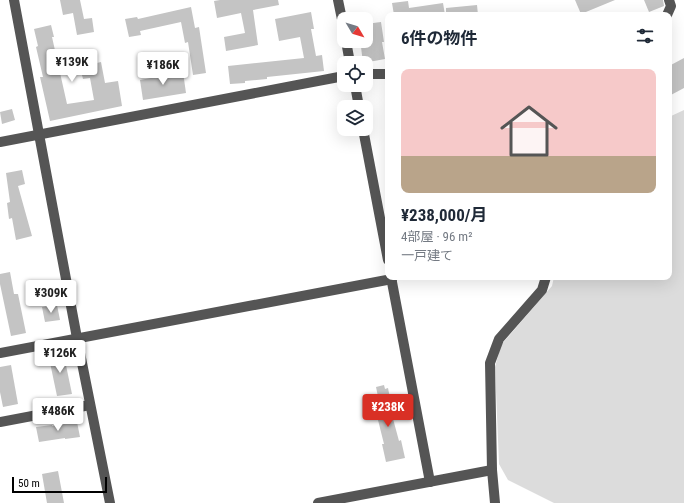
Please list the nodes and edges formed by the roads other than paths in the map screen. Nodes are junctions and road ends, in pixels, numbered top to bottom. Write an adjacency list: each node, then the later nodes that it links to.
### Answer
1 (14, 0): 9 (street)
2 (338, 0): 4 (street)
3 (669, 0): 5 (street)
4 (340, 12)
5 (668, 12)
6 (373, 74): 7 (street)
7 (385, 74)
8 (337, 77): 9 (street)
9 (40, 134): 11 (street); 16 (street)
10 (364, 136): 12 (street)
11 (0, 142)
12 (385, 244)
13 (385, 279): 16 (street)
14 (391, 280): 21 (street)
15 (545, 280): 20 (street)
16 (77, 338): 17 (street); 18 (street)
17 (0, 353)
18 (90, 404): 19 (street); 22 (street)
19 (0, 422)
20 (492, 470): 21 (street); 24 (street)
21 (430, 482): 23 (street)
22 (110, 503)
23 (318, 503)
24 (495, 503)

